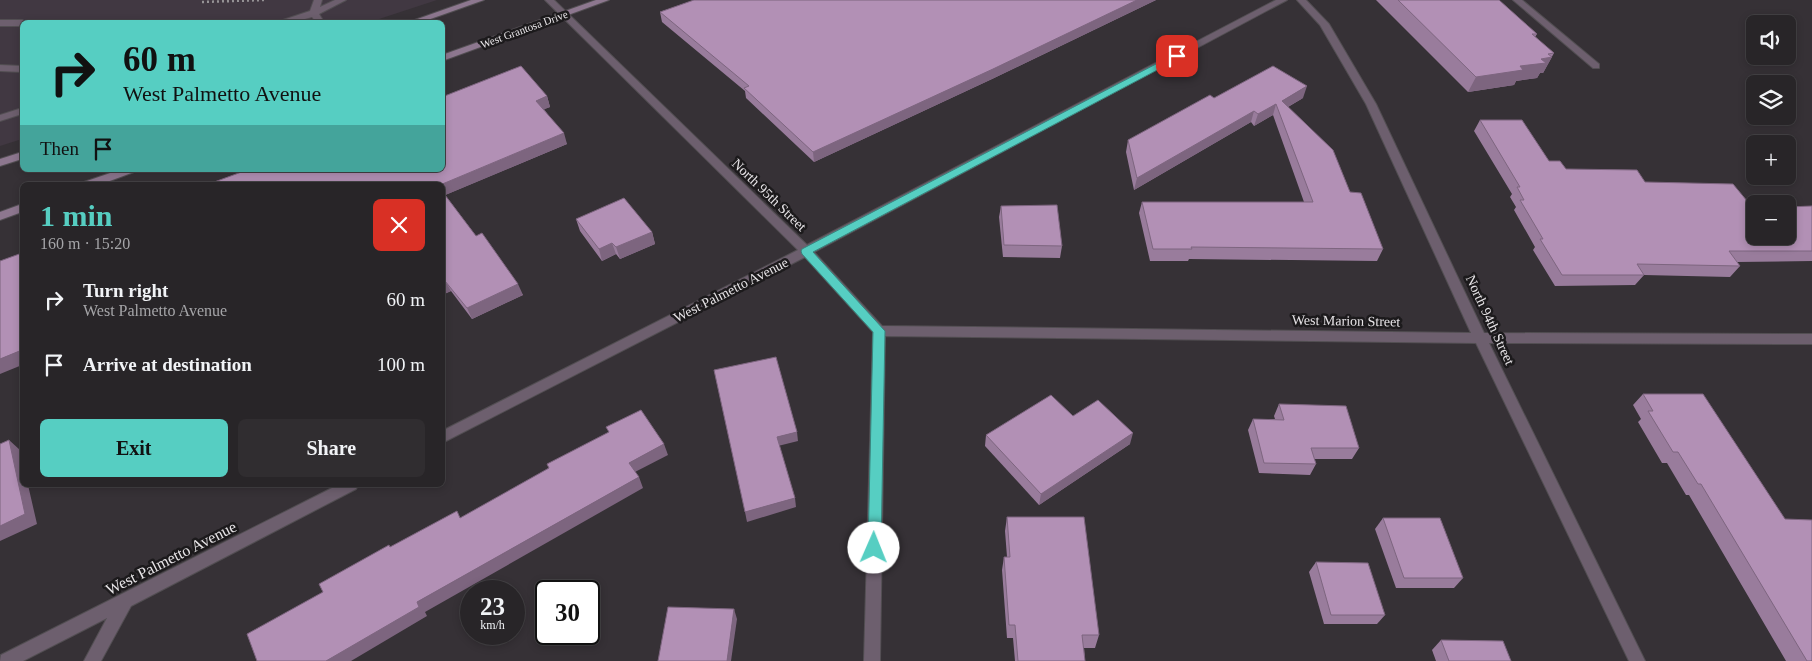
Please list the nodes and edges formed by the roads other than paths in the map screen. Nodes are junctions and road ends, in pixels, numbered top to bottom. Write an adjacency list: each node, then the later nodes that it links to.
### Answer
1 (318, 0): 9 (street)
2 (342, 0): 9 (street)
3 (480, 0): 13 (street)
4 (549, 0): 10 (street, North 95th Street)
5 (605, 0): 10 (street, West Grantosa Drive)
6 (1283, 0): 28 (street, West Palmetto Avenue)
7 (1301, 0): 30 (street, North 94th Street)
8 (1517, 0): 17 (street)
9 (314, 13): 11 (street); 12 (street)
10 (563, 15): 16 (street, West Grantosa Drive); 28 (street, North 95th Street)
11 (292, 20)
12 (319, 20)
13 (420, 20)
14 (0, 23): 15 (street)
15 (20, 23)
16 (445, 57)
17 (1596, 66)
18 (0, 68): 19 (street)
19 (20, 69)
20 (20, 112): 21 (street)
21 (0, 118)
22 (20, 156): 23 (street)
23 (0, 163)
24 (124, 172): 25 (street)
25 (96, 182)
26 (20, 209): 27 (street)
27 (0, 216)
28 (806, 251): 29 (street, North 95th Street); 32 (street, West Palmetto Avenue)
29 (879, 331): 30 (street, West Marion Street); 37 (street)
30 (1480, 338): 31 (street, West Marion Street); 38 (street, North 94th Street)
31 (1812, 339)
32 (445, 436)
33 (347, 487): 34 (street, West Palmetto Avenue)
34 (125, 601): 35 (street, West Palmetto Avenue); 36 (street)
35 (7, 661)
36 (92, 661)
37 (872, 661)
38 (1637, 661)

